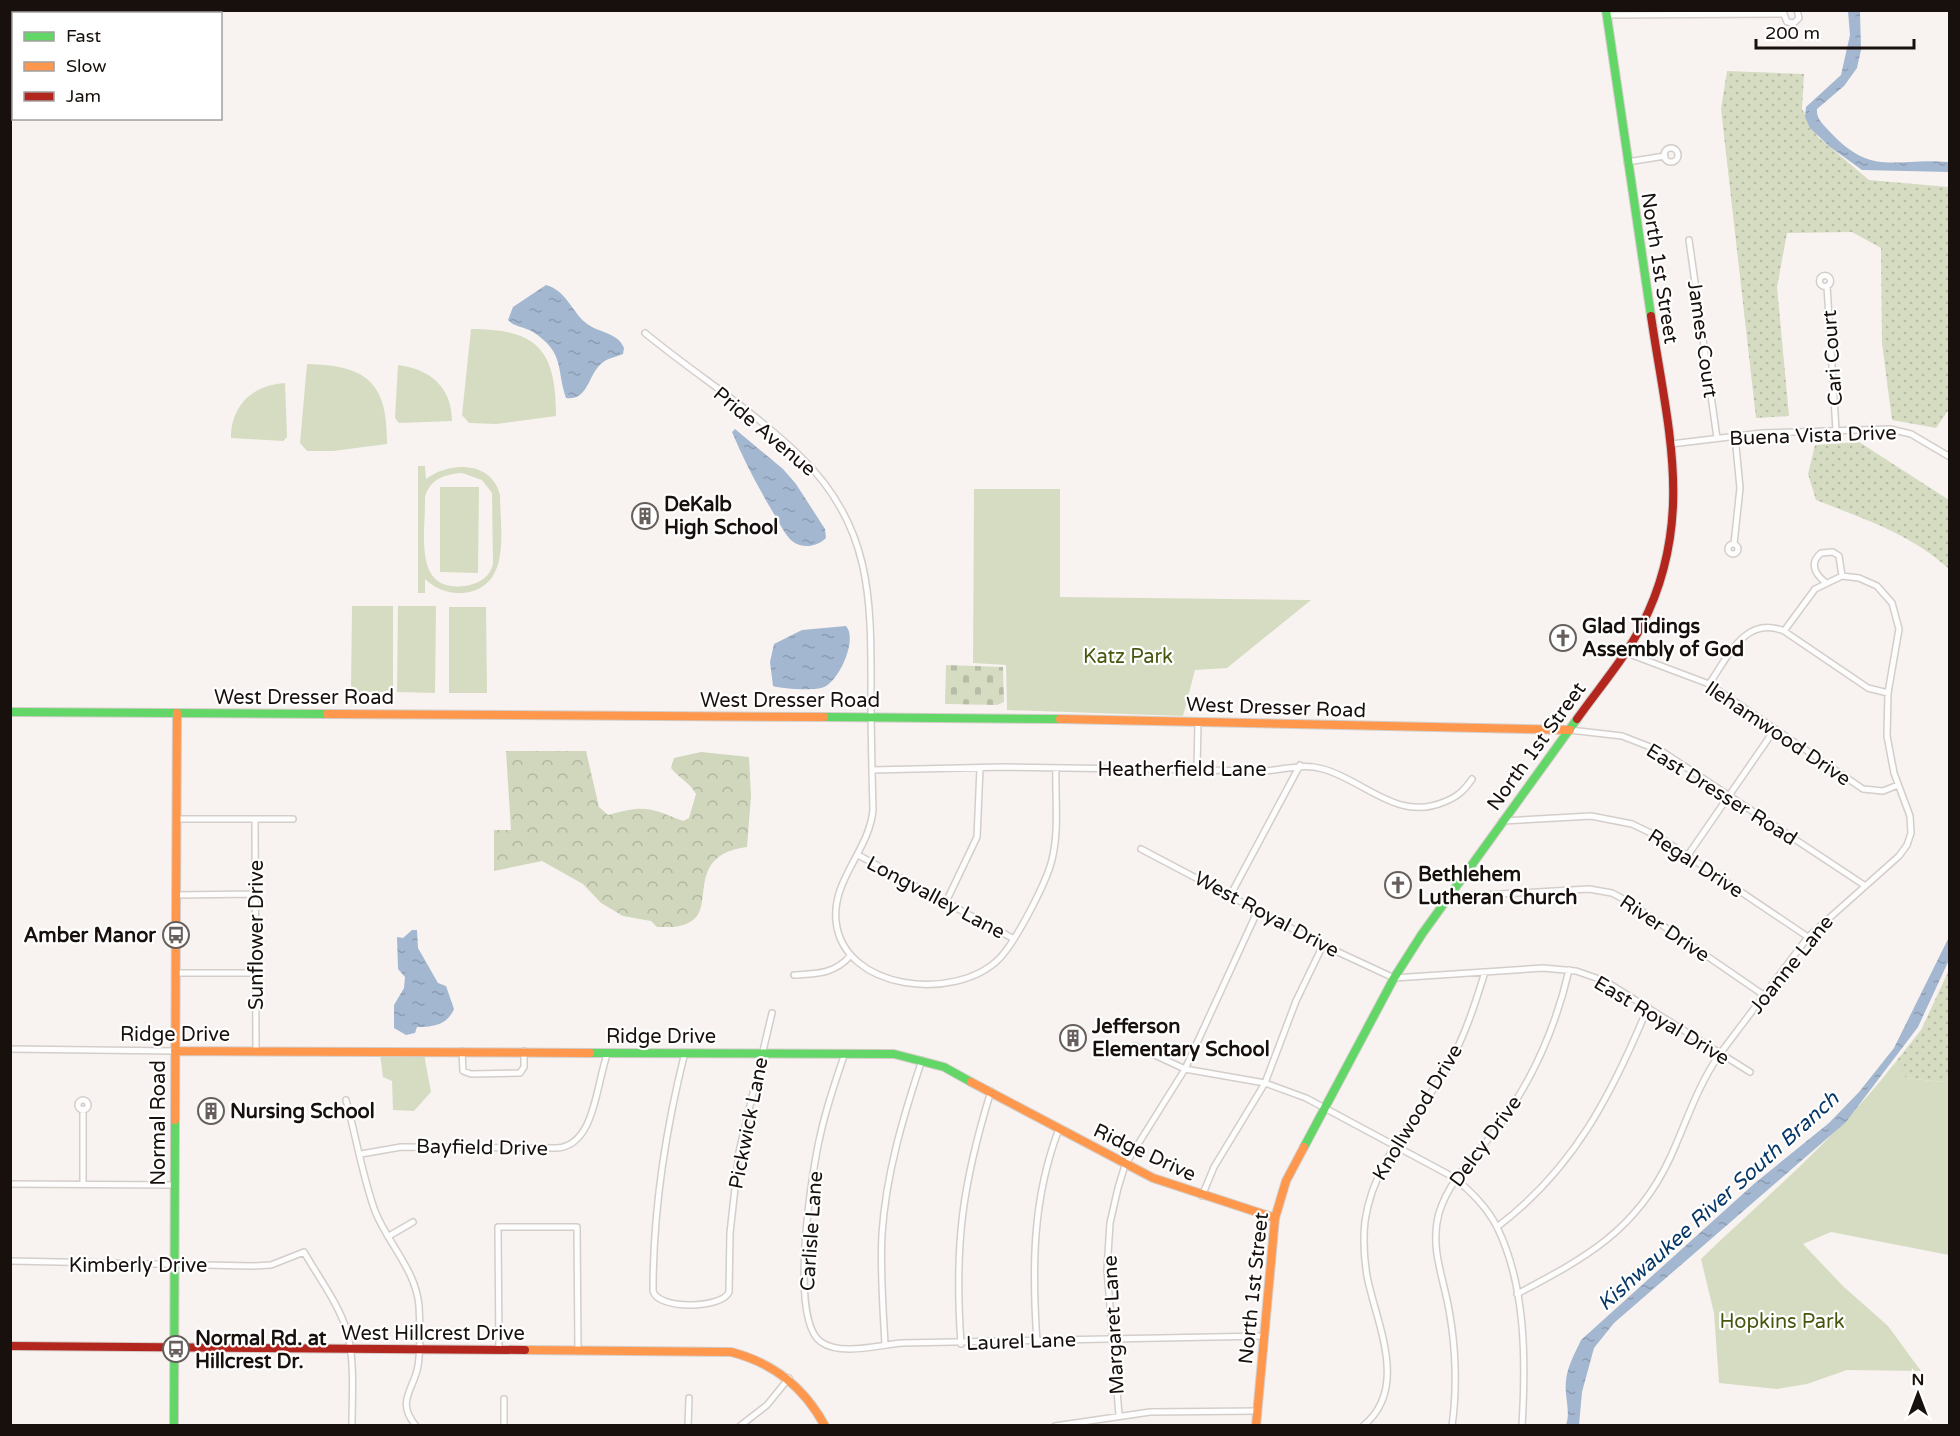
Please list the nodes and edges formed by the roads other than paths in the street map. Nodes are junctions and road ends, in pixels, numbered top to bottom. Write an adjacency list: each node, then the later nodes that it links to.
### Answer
1 (1797, 10): 2 (street)
2 (1785, 12): 3 (street)
3 (1606, 13): 5 (street, North 1st Street)
4 (1665, 156): 5 (street)
5 (1627, 162): 12 (street, North 1st Street)
6 (1689, 240): 11 (street, James Court)
7 (1827, 286): 9 (street, Cari Court)
8 (645, 333): 23 (street, Pride Avenue)
9 (1836, 430): 10 (street, Buena Vista Drive); 13 (street, Buena Vista Drive)
10 (1735, 436): 11 (street, Buena Vista Drive); 14 (street)
11 (1717, 438): 12 (street, Buena Vista Drive)
12 (1671, 444): 18 (street, North 1st Street)
13 (1950, 457)
14 (1734, 544)
15 (1842, 576): 16 (street); 16 (street); 20 (street, Joanne Lane)
16 (1825, 582): 17 (street)
17 (1784, 631): 19 (street); 20 (street)
18 (1624, 652): 19 (street, Ilehamwood Drive); 26 (street, North 1st Street)
19 (1709, 684): 25 (street, Ilehamwood Drive)
20 (1888, 693): 33 (street, Joanne Lane)
21 (10, 712): 22 (street, West Dresser Road)
22 (177, 713): 23 (street, West Dresser Road); 35 (street, Normal Road)
23 (871, 717): 24 (street, West Dresser Road); 30 (street, Pride Avenue)
24 (1198, 722): 26 (street, West Dresser Road); 31 (street)
25 (1775, 729): 33 (street, Ilehamwood Drive); 34 (street)
26 (1570, 730): 34 (street, East Dresser Road); 38 (street, North 1st Street)
27 (1300, 765): 31 (street, Heatherfield Lane); 32 (street, Heatherfield Lane); 45 (street)
28 (980, 768): 29 (street, Heatherfield Lane); 30 (street, Heatherfield Lane); 47 (street)
29 (1056, 768): 31 (street, Heatherfield Lane); 50 (street)
30 (872, 770): 40 (street, Pride Avenue)
31 (1197, 770)
32 (1472, 779)
33 (1898, 785): 42 (street, Joanne Lane)
34 (1730, 797): 41 (street); 42 (street, East Dresser Road)
35 (176, 819): 36 (street); 44 (street, Normal Road)
36 (255, 819): 37 (street); 43 (street, Sunflower Drive)
37 (293, 819)
38 (1502, 821): 41 (street, Regal Drive); 46 (street, North 1st Street)
39 (1141, 849): 45 (street, West Royal Drive)
40 (858, 855): 47 (street, Longvalley Lane); 52 (street, Pride Avenue)
41 (1688, 855): 49 (street, Regal Drive)
42 (1864, 885): 49 (street, Joanne Lane)
43 (255, 894): 44 (street); 55 (street, Sunflower Drive)
44 (176, 895): 56 (street, Normal Road)
45 (1230, 896): 48 (street, West Royal Drive)
46 (1448, 897): 58 (street, North 1st Street); 59 (street, River Drive)
47 (946, 902): 50 (street, Longvalley Lane)
48 (1258, 910): 51 (street, West Royal Drive); 74 (street, Margaret Lane)
49 (1808, 937): 59 (street, Joanne Lane)
50 (1014, 939): 52 (street)
51 (1323, 945): 58 (street, West Royal Drive); 76 (street)
52 (851, 955): 57 (street)
53 (1569, 970): 54 (street, East Royal Drive); 60 (street, East Royal Drive); 85 (street, Delcy Drive)
54 (1485, 972): 58 (street, East Royal Drive); 82 (street, Knollwood Drive)
55 (256, 973): 56 (street); 67 (street, Sunflower Drive)
56 (176, 974): 64 (street, Normal Road)
57 (794, 975)
58 (1394, 978): 79 (street, North 1st Street)
59 (1765, 996): 72 (street, Joanne Lane)
60 (1648, 1008): 72 (street, East Royal Drive); 92 (street)
61 (772, 1013): 70 (street, Pickwick Lane)
62 (1135, 1046): 74 (street)
63 (10, 1049): 64 (street, Ridge Drive)
64 (175, 1051): 67 (street, Ridge Drive); 88 (street, Normal Road)
65 (462, 1051): 66 (street, Ridge Drive); 66 (street); 67 (street, Ridge Drive)
66 (524, 1051): 68 (street, Ridge Drive)
67 (256, 1052)
68 (608, 1052): 69 (street, Ridge Drive); 83 (street, Bayfield Drive)
69 (685, 1053): 70 (street, Ridge Drive); 70 (street, Pickwick Lane)
70 (762, 1053): 71 (street, Ridge Drive)
71 (844, 1053): 73 (street, Ridge Drive); 100 (street, Carlisle Lane)
72 (1719, 1055): 75 (street, East Royal Drive); 96 (street, Joanne Lane)
73 (922, 1059): 77 (street, Ridge Drive); 100 (street)
74 (1185, 1069): 76 (street); 84 (street, Margaret Lane)
75 (1750, 1072)
76 (1266, 1083): 79 (street); 89 (street)
77 (991, 1091): 81 (street, Ridge Drive); 101 (street)
78 (346, 1100): 83 (street)
79 (1325, 1108): 82 (street); 90 (street, North 1st Street)
80 (83, 1109): 87 (street)
81 (1059, 1129): 84 (street, Ridge Drive); 99 (street)
82 (1394, 1144): 85 (street); 122 (street, Knollwood Drive)
83 (361, 1154): 93 (street)
84 (1125, 1165): 89 (street, Ridge Drive); 98 (street, Margaret Lane)
85 (1455, 1178): 92 (street); 123 (street, Delcy Drive)
86 (10, 1184): 87 (street)
87 (83, 1184): 88 (street)
88 (175, 1185): 95 (street, Normal Road)
89 (1202, 1196): 90 (street, Ridge Drive)
90 (1275, 1218): 97 (street, North 1st Street)
91 (412, 1222): 93 (street)
92 (1497, 1227): 96 (street)
93 (389, 1236): 105 (street)
94 (10, 1262): 95 (street, Kimberly Drive)
95 (175, 1265): 103 (street, Normal Road); 104 (street, Kimberly Drive)
96 (1517, 1294): 124 (street)
97 (1265, 1336): 98 (street, Laurel Lane); 111 (street, North 1st Street)
98 (1112, 1338): 99 (street, Laurel Lane); 112 (street, Margaret Lane)
99 (1037, 1342): 101 (street, Laurel Lane)
100 (885, 1344): 101 (street, Laurel Lane)
101 (961, 1344)
102 (10, 1346): 103 (street, West Hillcrest Drive)
103 (176, 1349): 104 (street, West Hillcrest Drive); 113 (street, Normal Road)
104 (350, 1349): 105 (street, West Hillcrest Drive); 114 (street)
105 (419, 1350): 106 (street, West Hillcrest Drive); 115 (street)
106 (499, 1350): 107 (street, West Hillcrest Drive); 107 (street)
107 (578, 1350): 108 (street, West Hillcrest Drive)
108 (789, 1378): 118 (street); 119 (street, West Hillcrest Drive)
109 (689, 1398): 117 (street)
110 (504, 1399): 116 (street)
111 (1258, 1411): 112 (street); 121 (street, North 1st Street)
112 (1119, 1415): 120 (street)
113 (174, 1425)
114 (352, 1425)
115 (416, 1425)
116 (504, 1425)
117 (688, 1425)
118 (740, 1425)
119 (825, 1425)
120 (1055, 1425)
121 (1256, 1425)
122 (1363, 1425)
123 (1452, 1425)
124 (1522, 1425)

